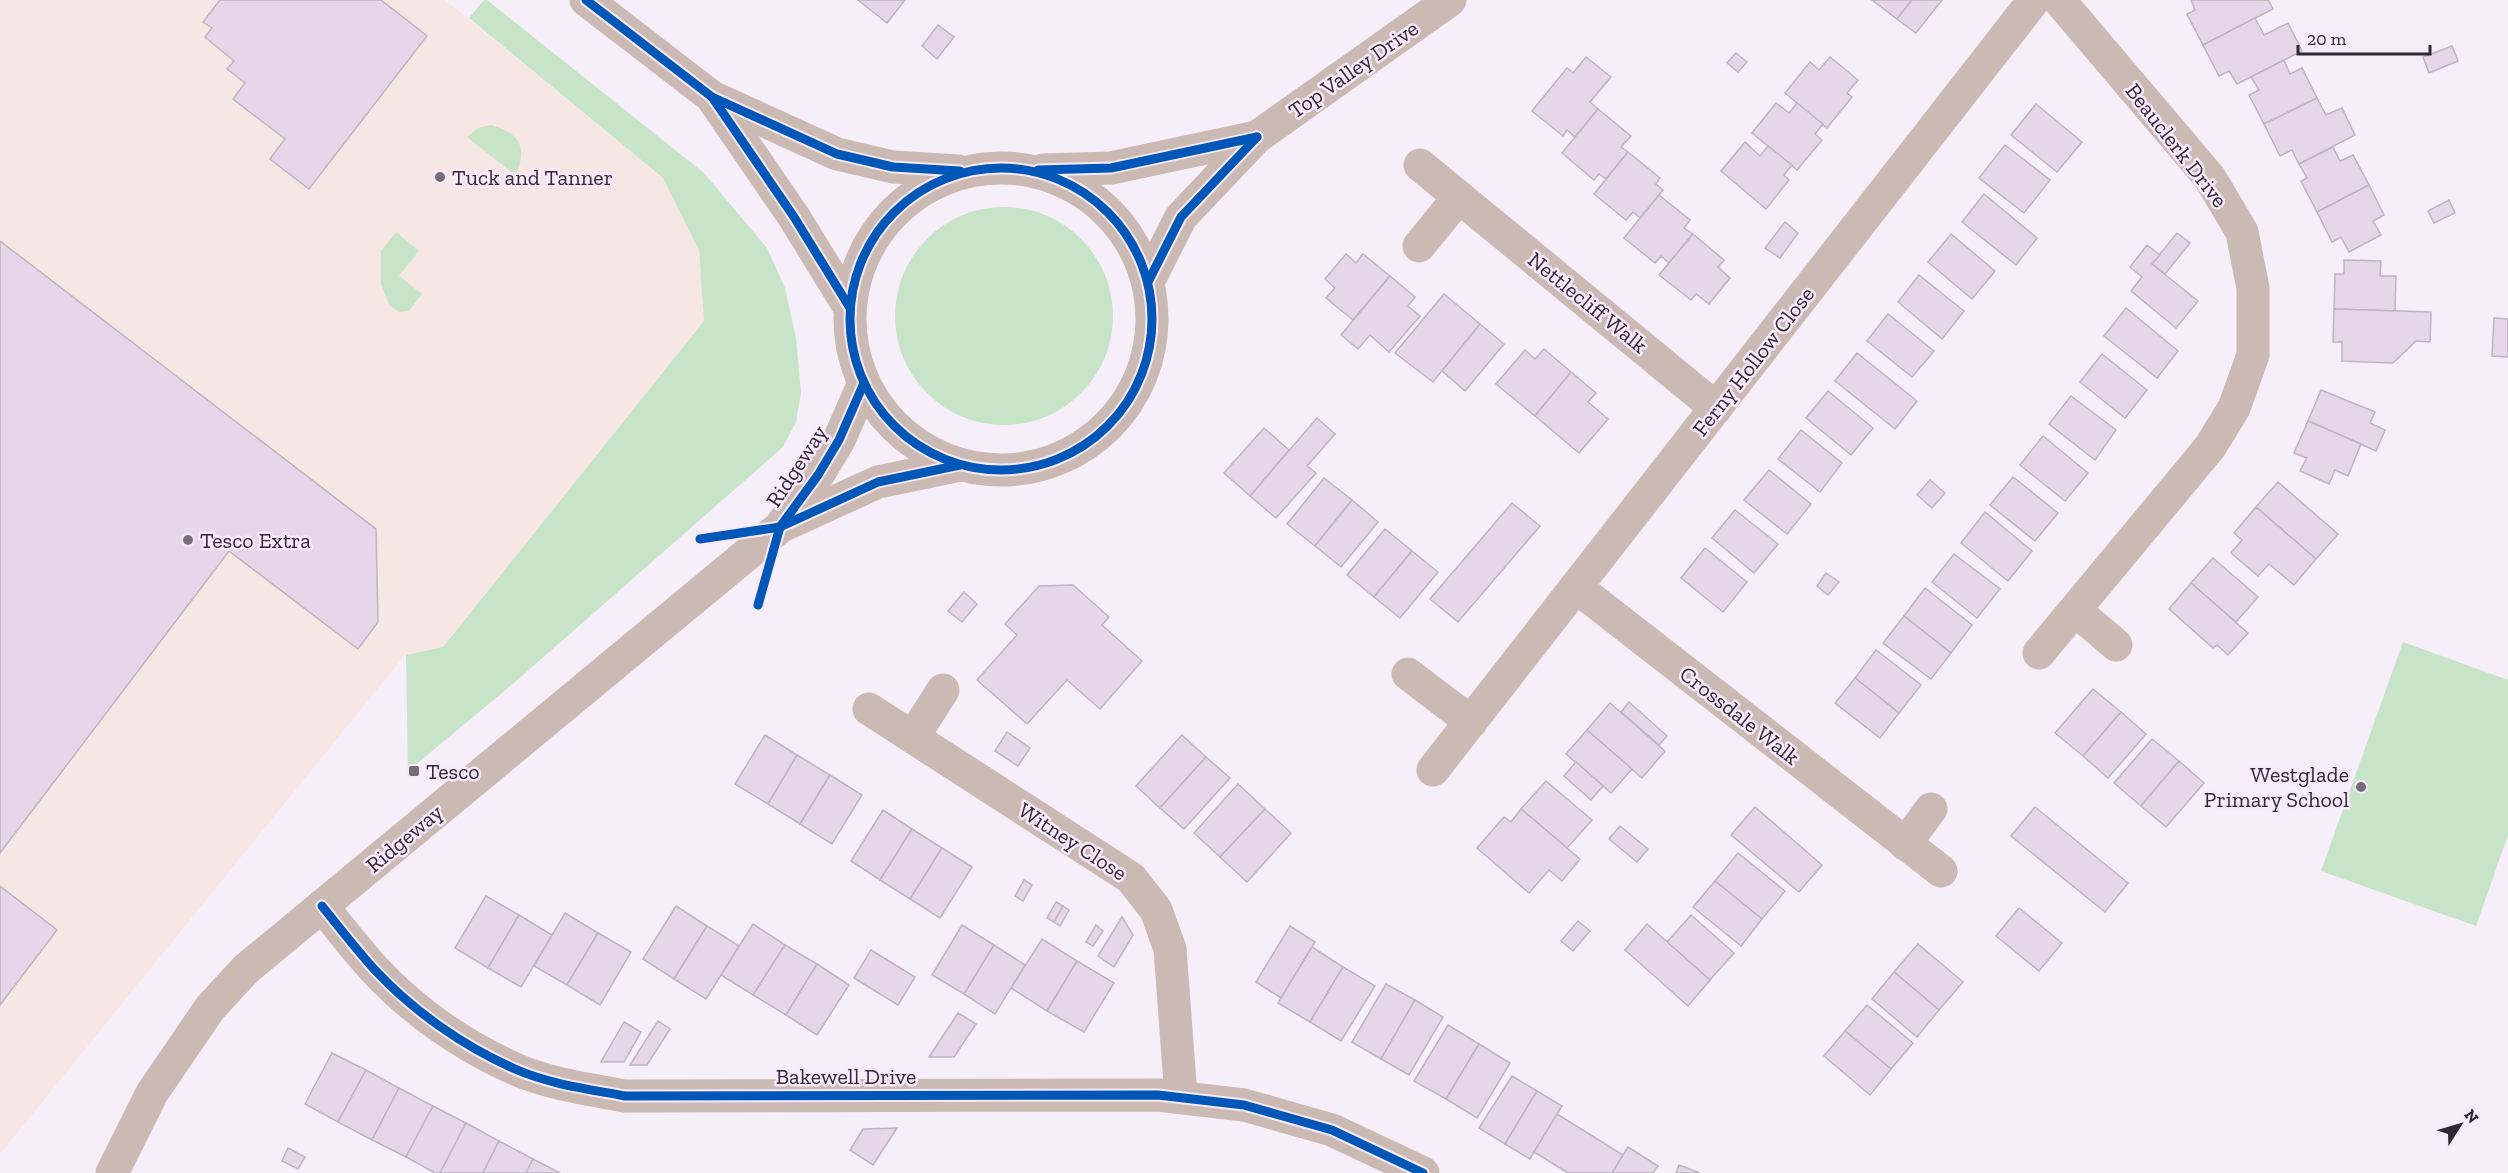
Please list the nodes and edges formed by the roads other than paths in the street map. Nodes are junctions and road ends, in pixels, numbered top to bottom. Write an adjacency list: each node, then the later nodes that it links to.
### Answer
1 (586, 0): 5 (street)
2 (1450, 0): 6 (street, Top Valley Drive)
3 (2034, 0): 15 (street, Ferny Hollow Close)
4 (2059, 0): 19 (street, Beauclerk Drive)
5 (712, 98): 9 (street); 13 (street)
6 (1257, 137): 8 (street, Top Valley Drive); 12 (street, Top Valley Drive)
7 (1420, 165): 10 (street, Nettlecliff Walk)
8 (1027, 170): 9 (street); 12 (street)
9 (966, 172): 13 (street)
10 (1460, 197): 11 (street); 15 (street, Nettlecliff Walk)
11 (1419, 246)
12 (1148, 282): 16 (street)
13 (850, 308): 14 (street)
14 (864, 383): 16 (street); 17 (street, Ridgeway)
15 (1716, 408): 18 (street, Ferny Hollow Close)
16 (960, 465): 17 (street, Ridgeway)
17 (780, 527): 31 (street, Ridgeway)
18 (1576, 587): 25 (street, Ferny Hollow Close); 29 (street, Crossdale Walk)
19 (2075, 610): 20 (street); 21 (street, Beauclerk Drive)
20 (2116, 645)
21 (2039, 653)
22 (1408, 674): 25 (street)
23 (943, 690): 26 (street)
24 (869, 709): 26 (street, Witney Close)
25 (1471, 722): 27 (street, Ferny Hollow Close)
26 (913, 737): 32 (street, Witney Close)
27 (1433, 770)
28 (1931, 809): 29 (street)
29 (1905, 844): 30 (street, Crossdale Walk)
30 (1941, 871)
31 (322, 906): 32 (street, Bakewell Drive); 33 (street, Ridgeway)
32 (1181, 1097): 34 (street, Bakewell Drive)
33 (112, 1173)
34 (1423, 1173)

